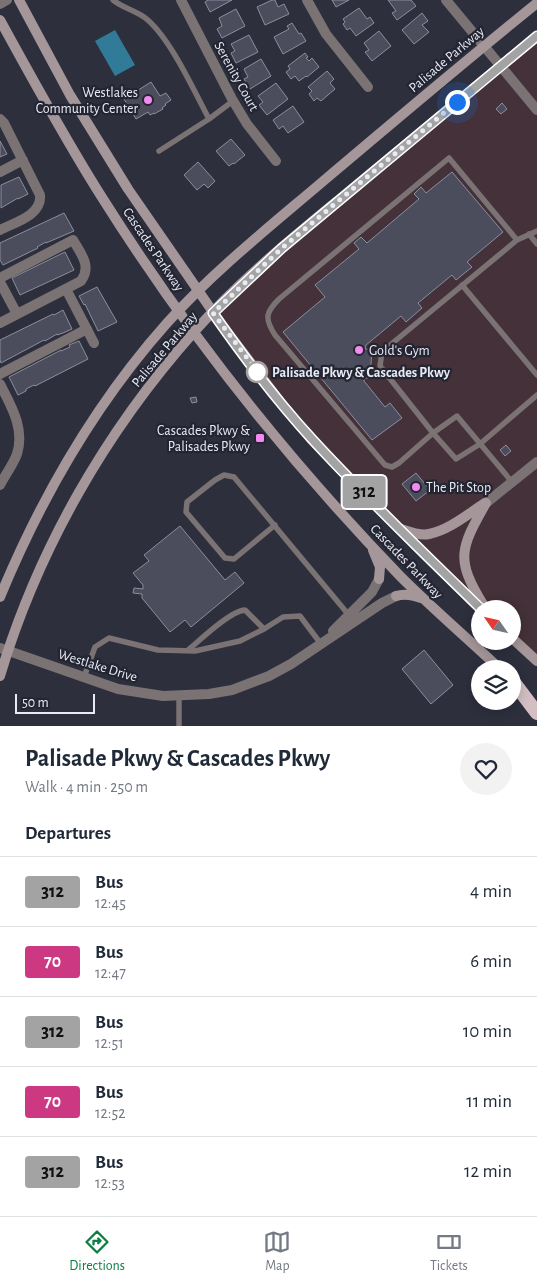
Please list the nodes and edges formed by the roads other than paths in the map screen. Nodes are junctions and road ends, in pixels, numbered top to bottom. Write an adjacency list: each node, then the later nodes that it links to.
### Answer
1 (7, 0): 8 (street)
2 (19, 0): 30 (main road, Cascades Parkway)
3 (114, 0): 17 (lane)
4 (181, 0): 14 (street, Serenity Court)
5 (307, 0): 13 (street)
6 (446, 0): 11 (street)
7 (537, 3): 11 (main road, Palisade Parkway)
8 (0, 4)
9 (0, 20): 31 (main road, Cascades Parkway)
10 (537, 36): 12 (main road, Palisade Parkway)
11 (483, 46): 12 (street); 30 (main road, Palisade Parkway)
12 (500, 66): 15 (street); 32 (main road, Palisade Parkway)
13 (368, 87)
14 (233, 101): 17 (lane); 20 (street, Serenity Court)
15 (537, 110)
16 (0, 119): 19 (street)
17 (209, 119): 18 (lane)
18 (159, 151)
19 (23, 160): 21 (street); 22 (street)
20 (276, 161)
21 (0, 172)
22 (0, 230)
23 (537, 231): 24 (lane)
24 (529, 234): 25 (lane); 26 (lane)
25 (517, 240): 28 (lane); 42 (lane)
26 (537, 244)
27 (0, 280): 29 (street); 33 (street)
28 (462, 285): 39 (lane); 42 (lane)
29 (66, 289): 33 (street); 35 (street)
30 (198, 292): 31 (main road, Palisade Parkway); 32 (main road, Cascades Parkway)
31 (179, 311): 36 (main road, Cascades Parkway); 53 (main road, Palisade Parkway)
32 (213, 313): 36 (main road, Palisade Parkway); 49 (main road, Cascades Parkway)
33 (16, 314): 34 (street)
34 (0, 323)
35 (87, 330): 37 (street); 38 (street)
36 (194, 331): 50 (main road, Cascades Parkway); 61 (main road, Palisade Parkway)
37 (94, 343)
38 (0, 374)
39 (537, 375)
40 (0, 384): 46 (street)
41 (537, 395): 43 (lane)
42 (433, 433): 43 (lane); 43 (lane)
43 (480, 444): 45 (lane)
44 (537, 462): 45 (street)
45 (512, 482): 47 (street)
46 (0, 485)
47 (486, 503): 49 (main road); 56 (main road)
48 (275, 525): 48 (lane); 57 (lane)
49 (398, 527): 55 (main road, Cascades Parkway)
50 (369, 542): 51 (main road); 54 (main road, Cascades Parkway)
51 (379, 579): 57 (street, Westlake Drive)
52 (396, 596): 54 (main road); 59 (street, Westlake Drive)
53 (0, 597)
54 (424, 599): 63 (main road, Cascades Parkway)
55 (472, 600)
56 (481, 600)
57 (348, 614): 59 (street, Westlake Drive)
58 (264, 629): 59 (lane); 62 (lane); 62 (lane)
59 (320, 644): 69 (street, Westlake Drive)
60 (521, 646): 64 (main road)
61 (4, 650): 65 (main road, Palisade Parkway); 66 (street, Westlake Drive)
62 (187, 651): 66 (lane)
63 (490, 660)
64 (537, 661)
65 (0, 676)
66 (84, 677): 69 (street, Westlake Drive)
67 (521, 687): 70 (main road)
68 (521, 692): 71 (highway)
69 (179, 696): 72 (lane)
70 (537, 700)
71 (537, 713)
72 (179, 726)

